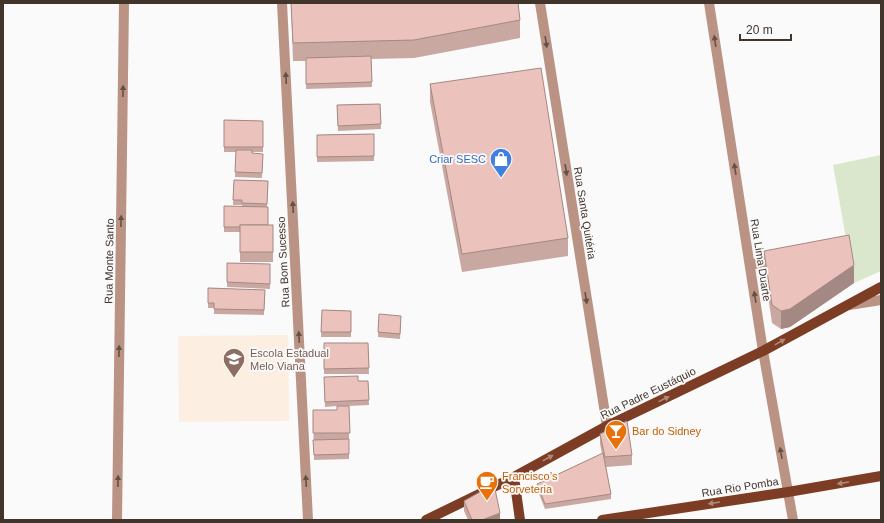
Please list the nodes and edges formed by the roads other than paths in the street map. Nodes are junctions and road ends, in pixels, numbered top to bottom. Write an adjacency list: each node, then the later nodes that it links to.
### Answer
1 (124, 3): 15 (street, Rua Monte Santo, one-way to 1)
2 (282, 3): 16 (street, Rua Bom Sucesso, one-way to 2)
3 (540, 3): 11 (street, Rua Santa Quitéria, one-way to 11)
4 (709, 3): 6 (street, Rua Lima Duarte, one-way to 4)
5 (786, 257): 6 (street)
6 (750, 265): 10 (street, Rua Lima Duarte, one-way to 6)
7 (881, 287): 9 (main road, Rua Padre Eustáquio)
8 (881, 300): 9 (street)
9 (846, 306): 10 (main road, Rua Padre Eustáquio, one-way to 9)
10 (763, 351): 11 (main road, Rua Padre Eustáquio, one-way to 10); 14 (street, Rua Lima Duarte, one-way to 10)
11 (606, 426): 13 (main road, Rua Padre Eustáquio, one-way to 11)
12 (881, 476): 14 (main road, Rua Rio Pomba, one-way to 14)
13 (514, 477): 17 (main road, Rua Padre Eustáquio); 18 (main road)
14 (788, 492): 19 (main road, Rua Rio Pomba, one-way to 19); 20 (street, Rua Lima Duarte)
15 (117, 520)
16 (308, 520)
17 (426, 520)
18 (520, 520)
19 (602, 520)
20 (793, 520)

